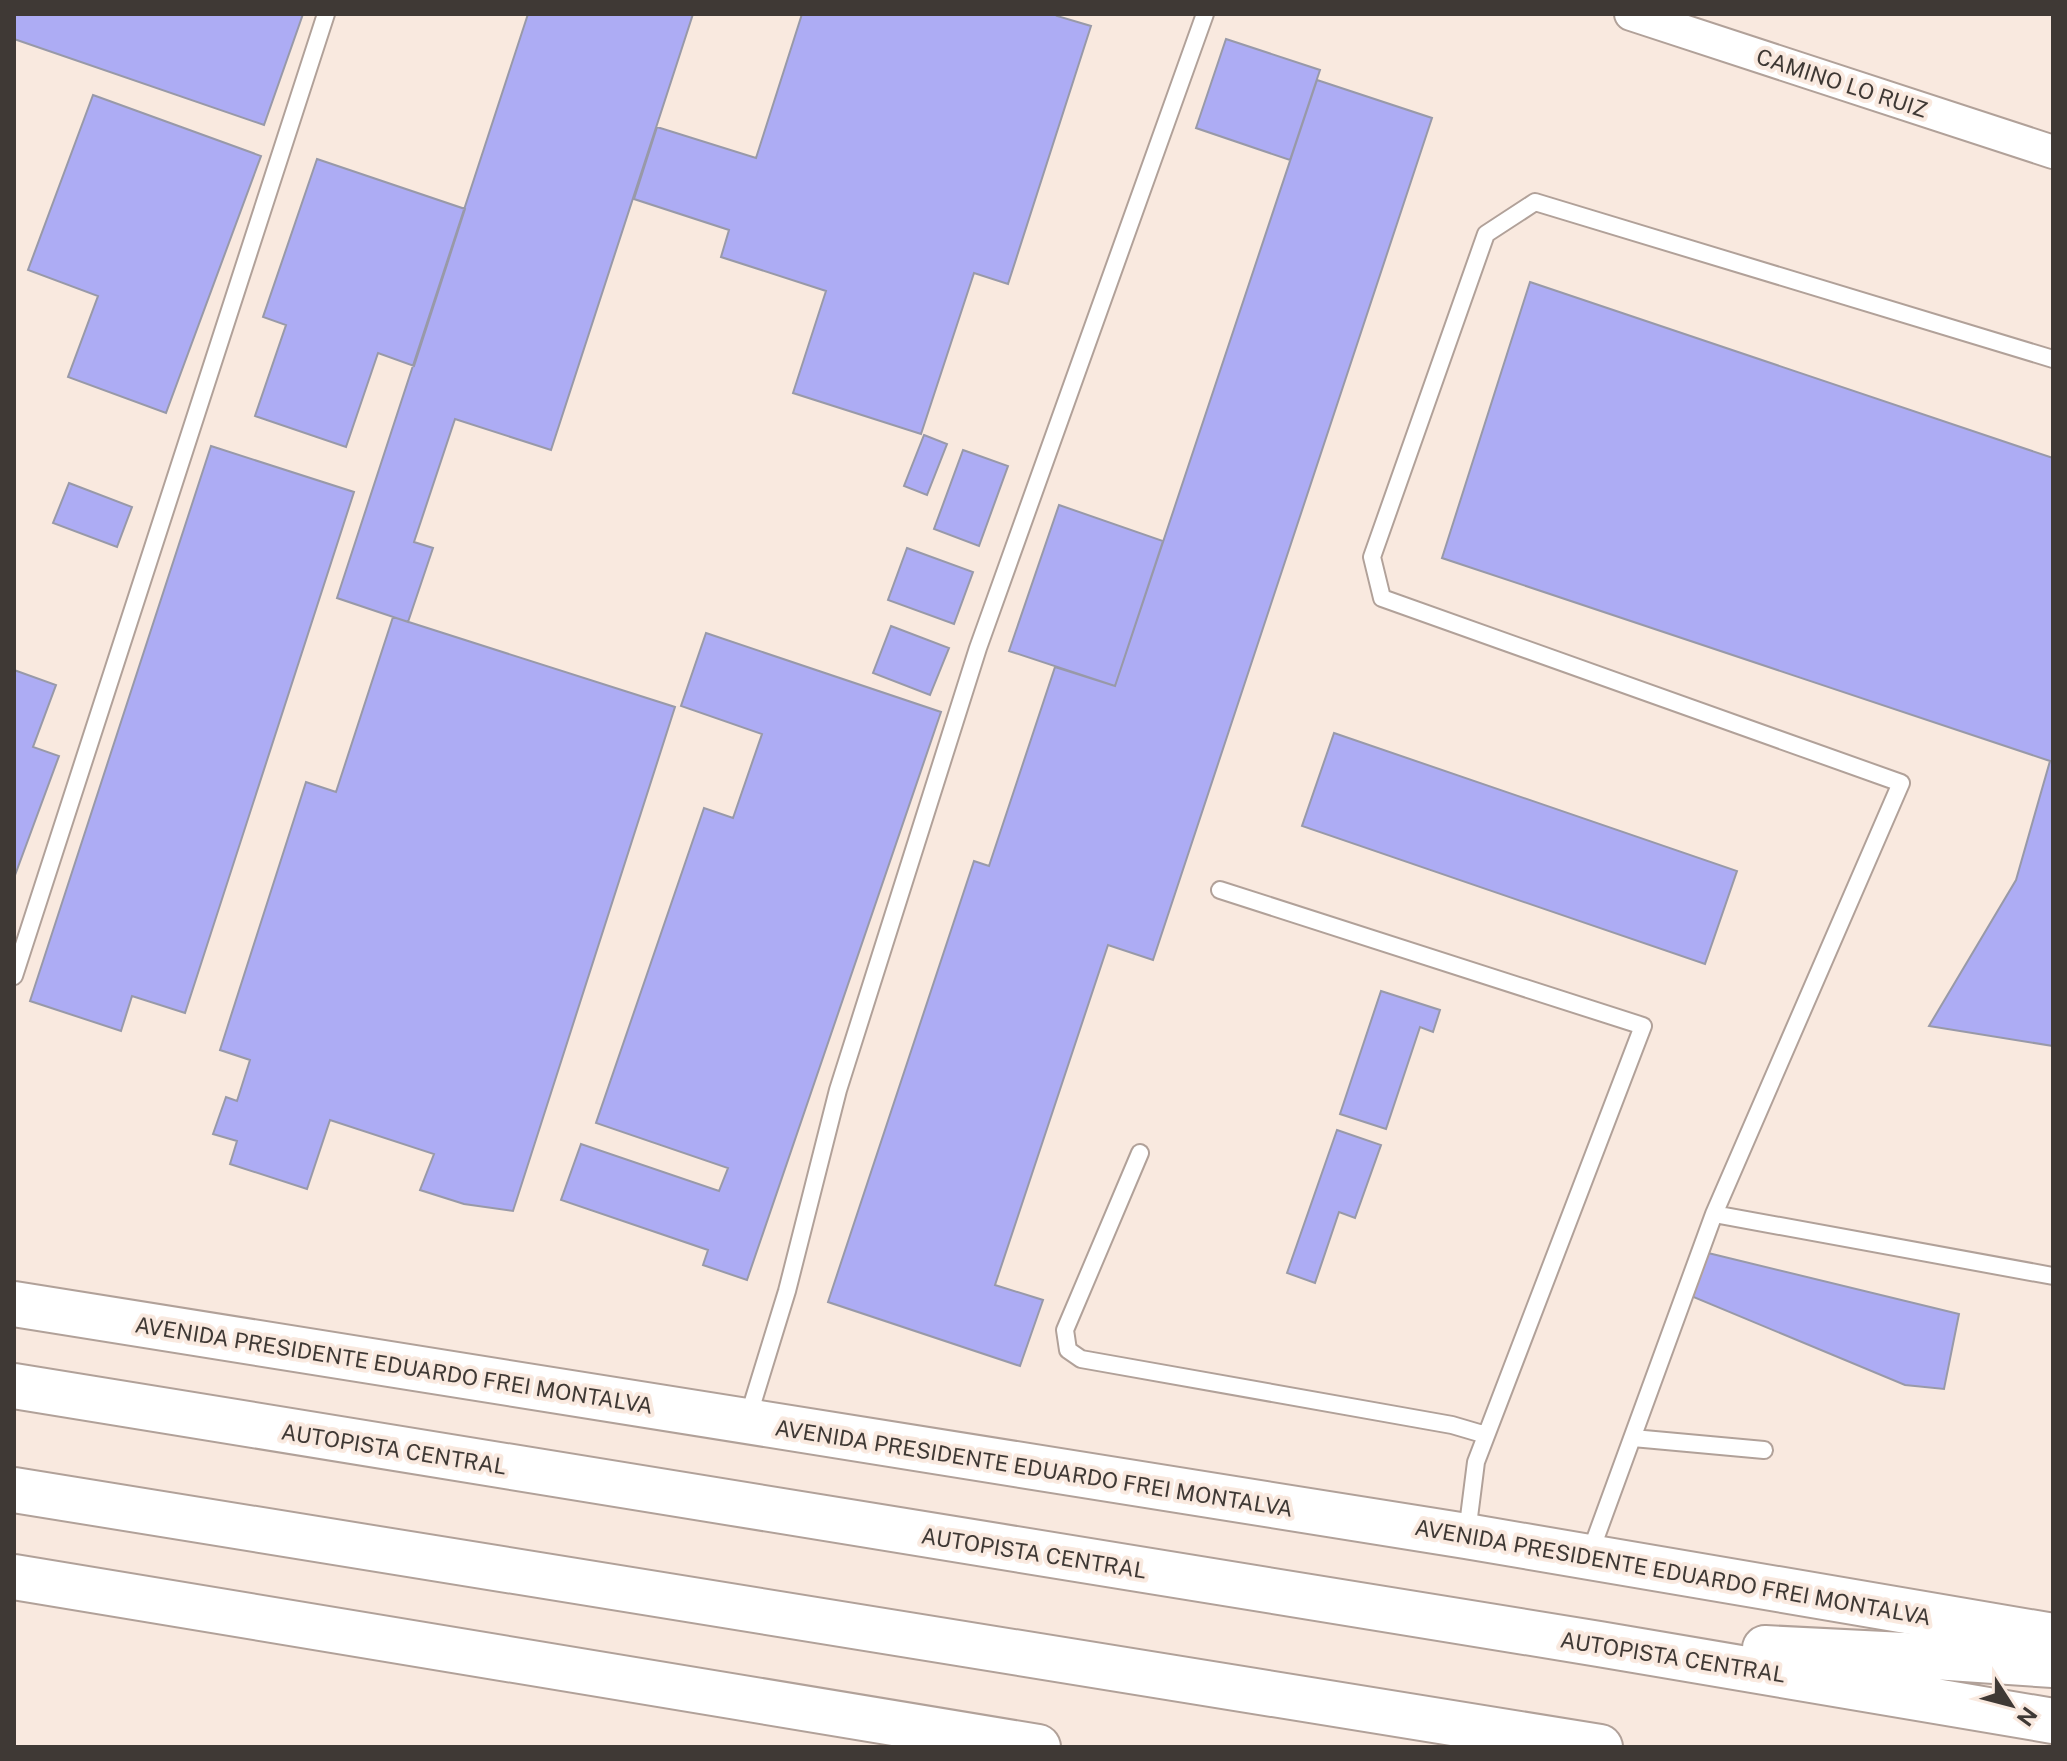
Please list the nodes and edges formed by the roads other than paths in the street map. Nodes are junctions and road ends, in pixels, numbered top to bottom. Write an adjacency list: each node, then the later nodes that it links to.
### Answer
1 (326, 14): 7 (lane)
2 (1205, 14): 13 (lane)
3 (1631, 14): 4 (street, CAMINO LO RUIZ)
4 (2053, 152)
5 (2053, 359): 9 (lane)
6 (1220, 890): 14 (lane)
7 (14, 976)
8 (1140, 1153): 14 (lane)
9 (1714, 1214): 10 (lane); 15 (lane)
10 (2053, 1276)
11 (14, 1304): 13 (main road, AVENIDA PRESIDENTE EDUARDO FREI MONTALVA)
12 (14, 1386): 22 (main road, AUTOPISTA CENTRAL)
13 (746, 1422): 18 (main road, AVENIDA PRESIDENTE EDUARDO FREI MONTALVA)
14 (1486, 1435): 18 (lane)
15 (1633, 1438): 16 (lane); 19 (lane)
16 (1764, 1450)
17 (14, 1490): 25 (main road)
18 (1466, 1536): 19 (main road, AVENIDA PRESIDENTE EDUARDO FREI MONTALVA)
19 (1588, 1558): 21 (main road, AVENIDA PRESIDENTE EDUARDO FREI MONTALVA)
20 (14, 1577): 26 (main road)
21 (2053, 1636)
22 (1599, 1644): 23 (main road); 24 (main road, AUTOPISTA CENTRAL)
23 (2053, 1665)
24 (2053, 1721)
25 (1583, 1745)
26 (1038, 1747)

